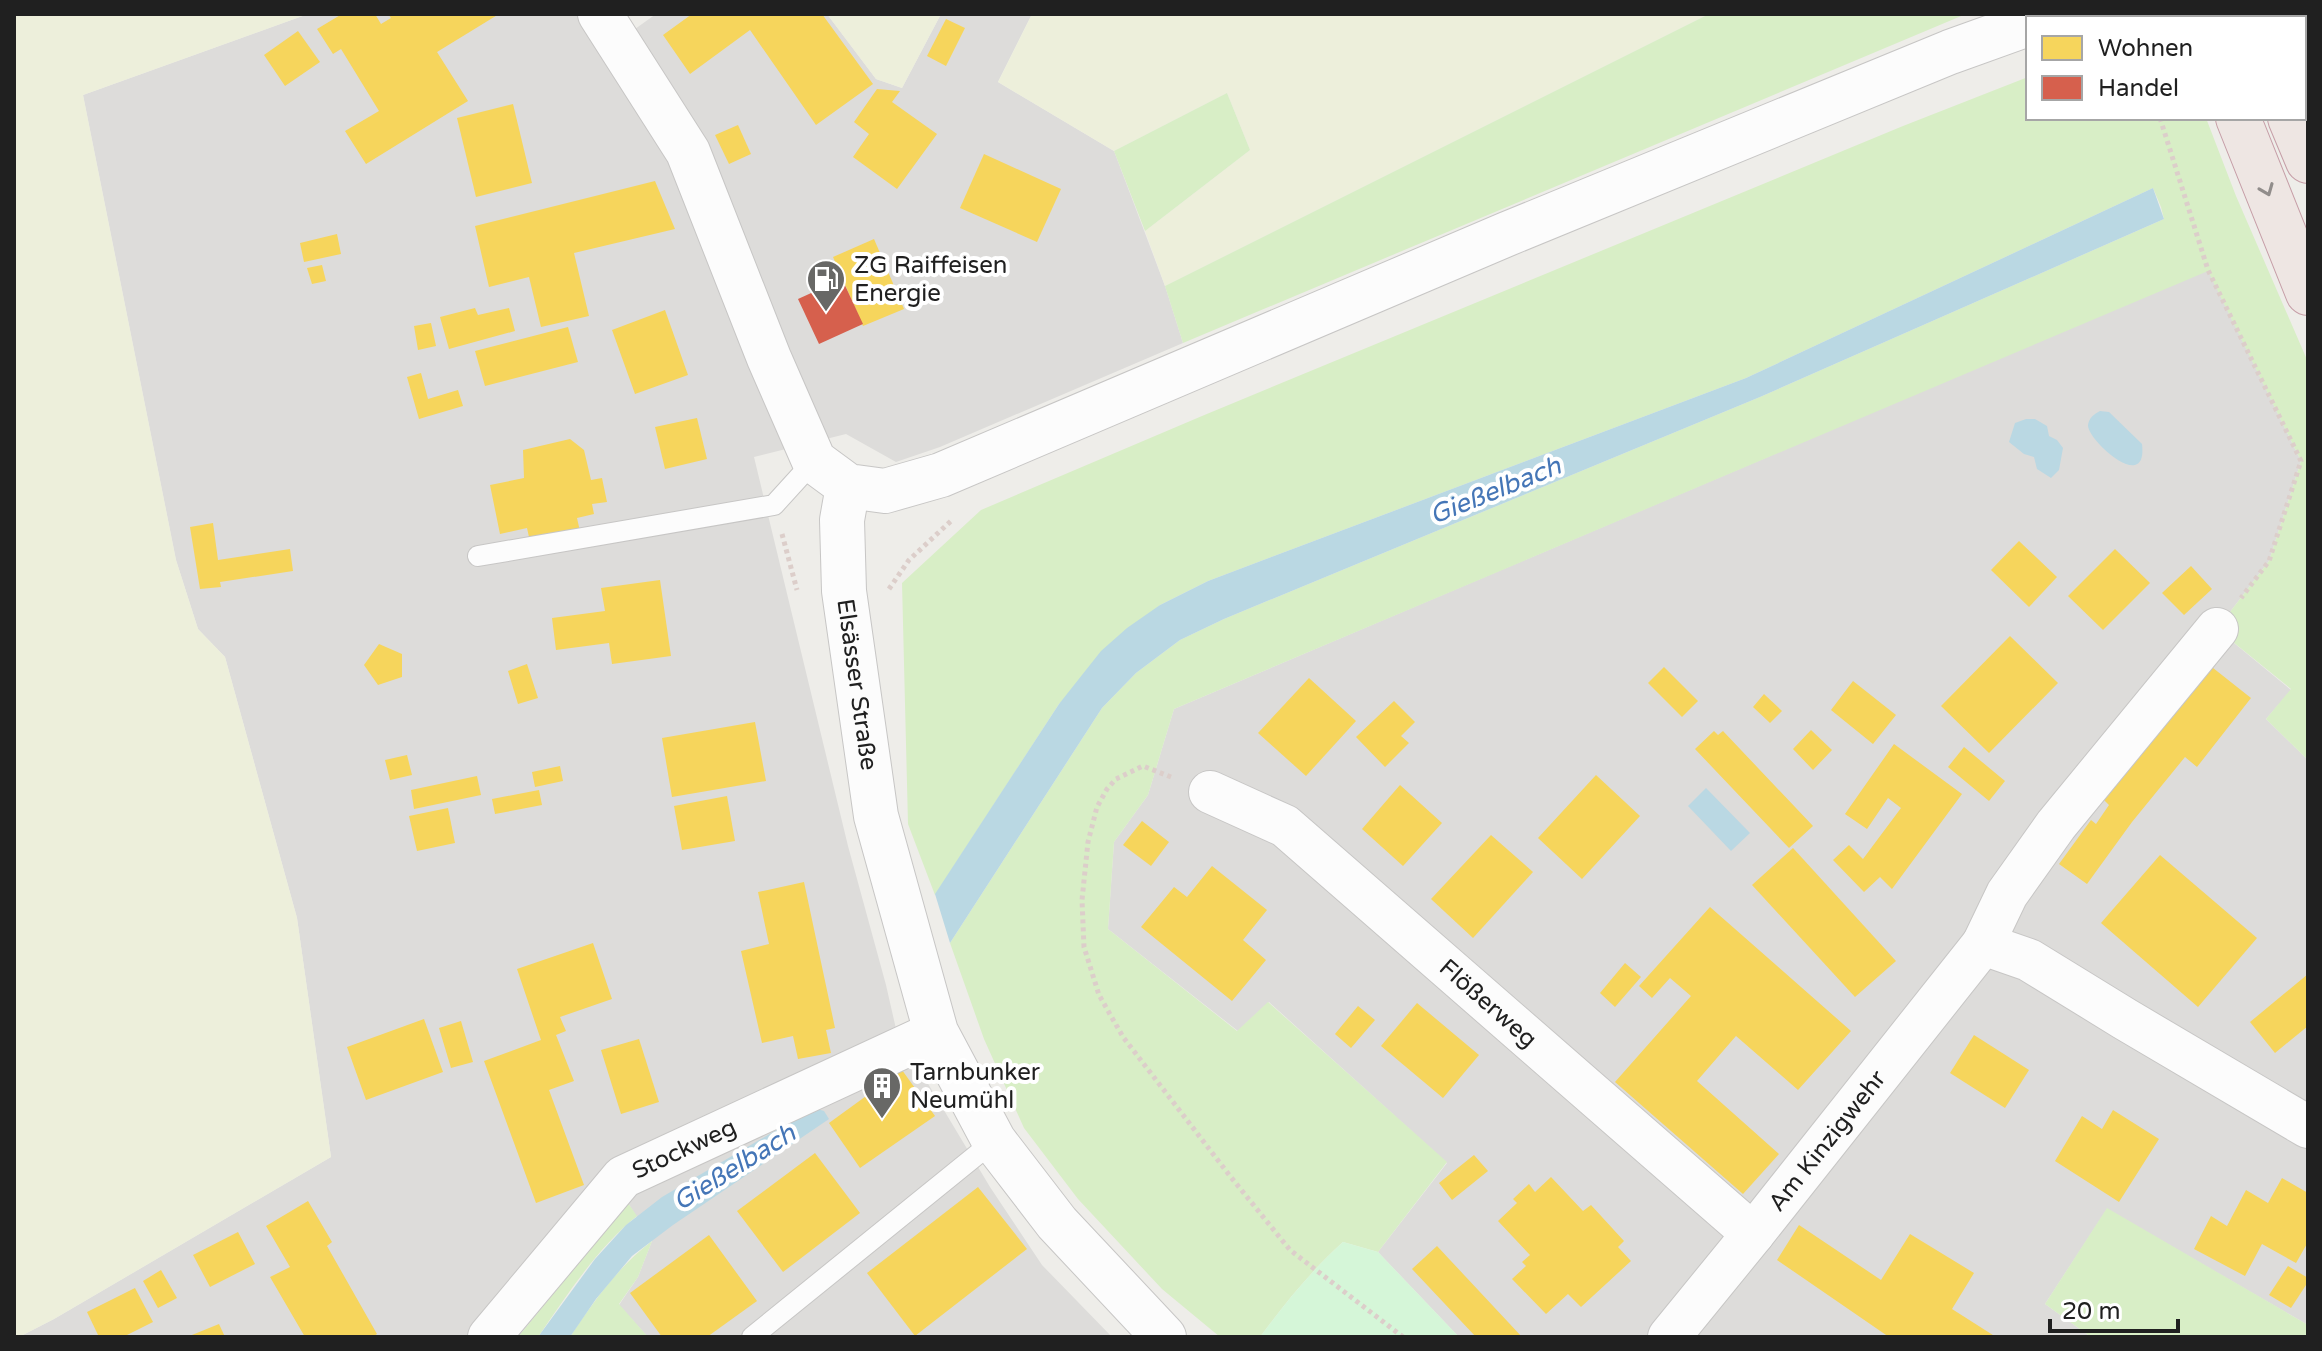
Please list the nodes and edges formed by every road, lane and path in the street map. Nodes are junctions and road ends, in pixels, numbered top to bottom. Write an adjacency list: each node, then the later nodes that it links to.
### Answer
1 (600, 14): 8 (street)
2 (2026, 25): 8 (street)
3 (2161, 120): 10 (path)
4 (2239, 120): 7 (highway, one-way to 7)
5 (2291, 120): 6 (highway)
6 (2308, 161)
7 (2308, 293)
8 (831, 473): 9 (lane); 13 (street, Elsässer Straße)
9 (478, 556)
10 (2217, 629): 12 (street, Am Kinzigwehr)
11 (1210, 792): 16 (street, Flößerweg); 20 (path)
12 (1983, 944): 14 (street); 16 (street, Am Kinzigwehr)
13 (936, 1032): 15 (street, Elsässer Straße); 17 (street, Stockweg)
14 (2308, 1127)
15 (994, 1141): 18 (lane); 19 (street, Elsässer Straße)
16 (1753, 1234): 21 (street, Am Kinzigwehr)
17 (489, 1337)
18 (752, 1337)
19 (1164, 1337)
20 (1403, 1337)
21 (1669, 1337)

